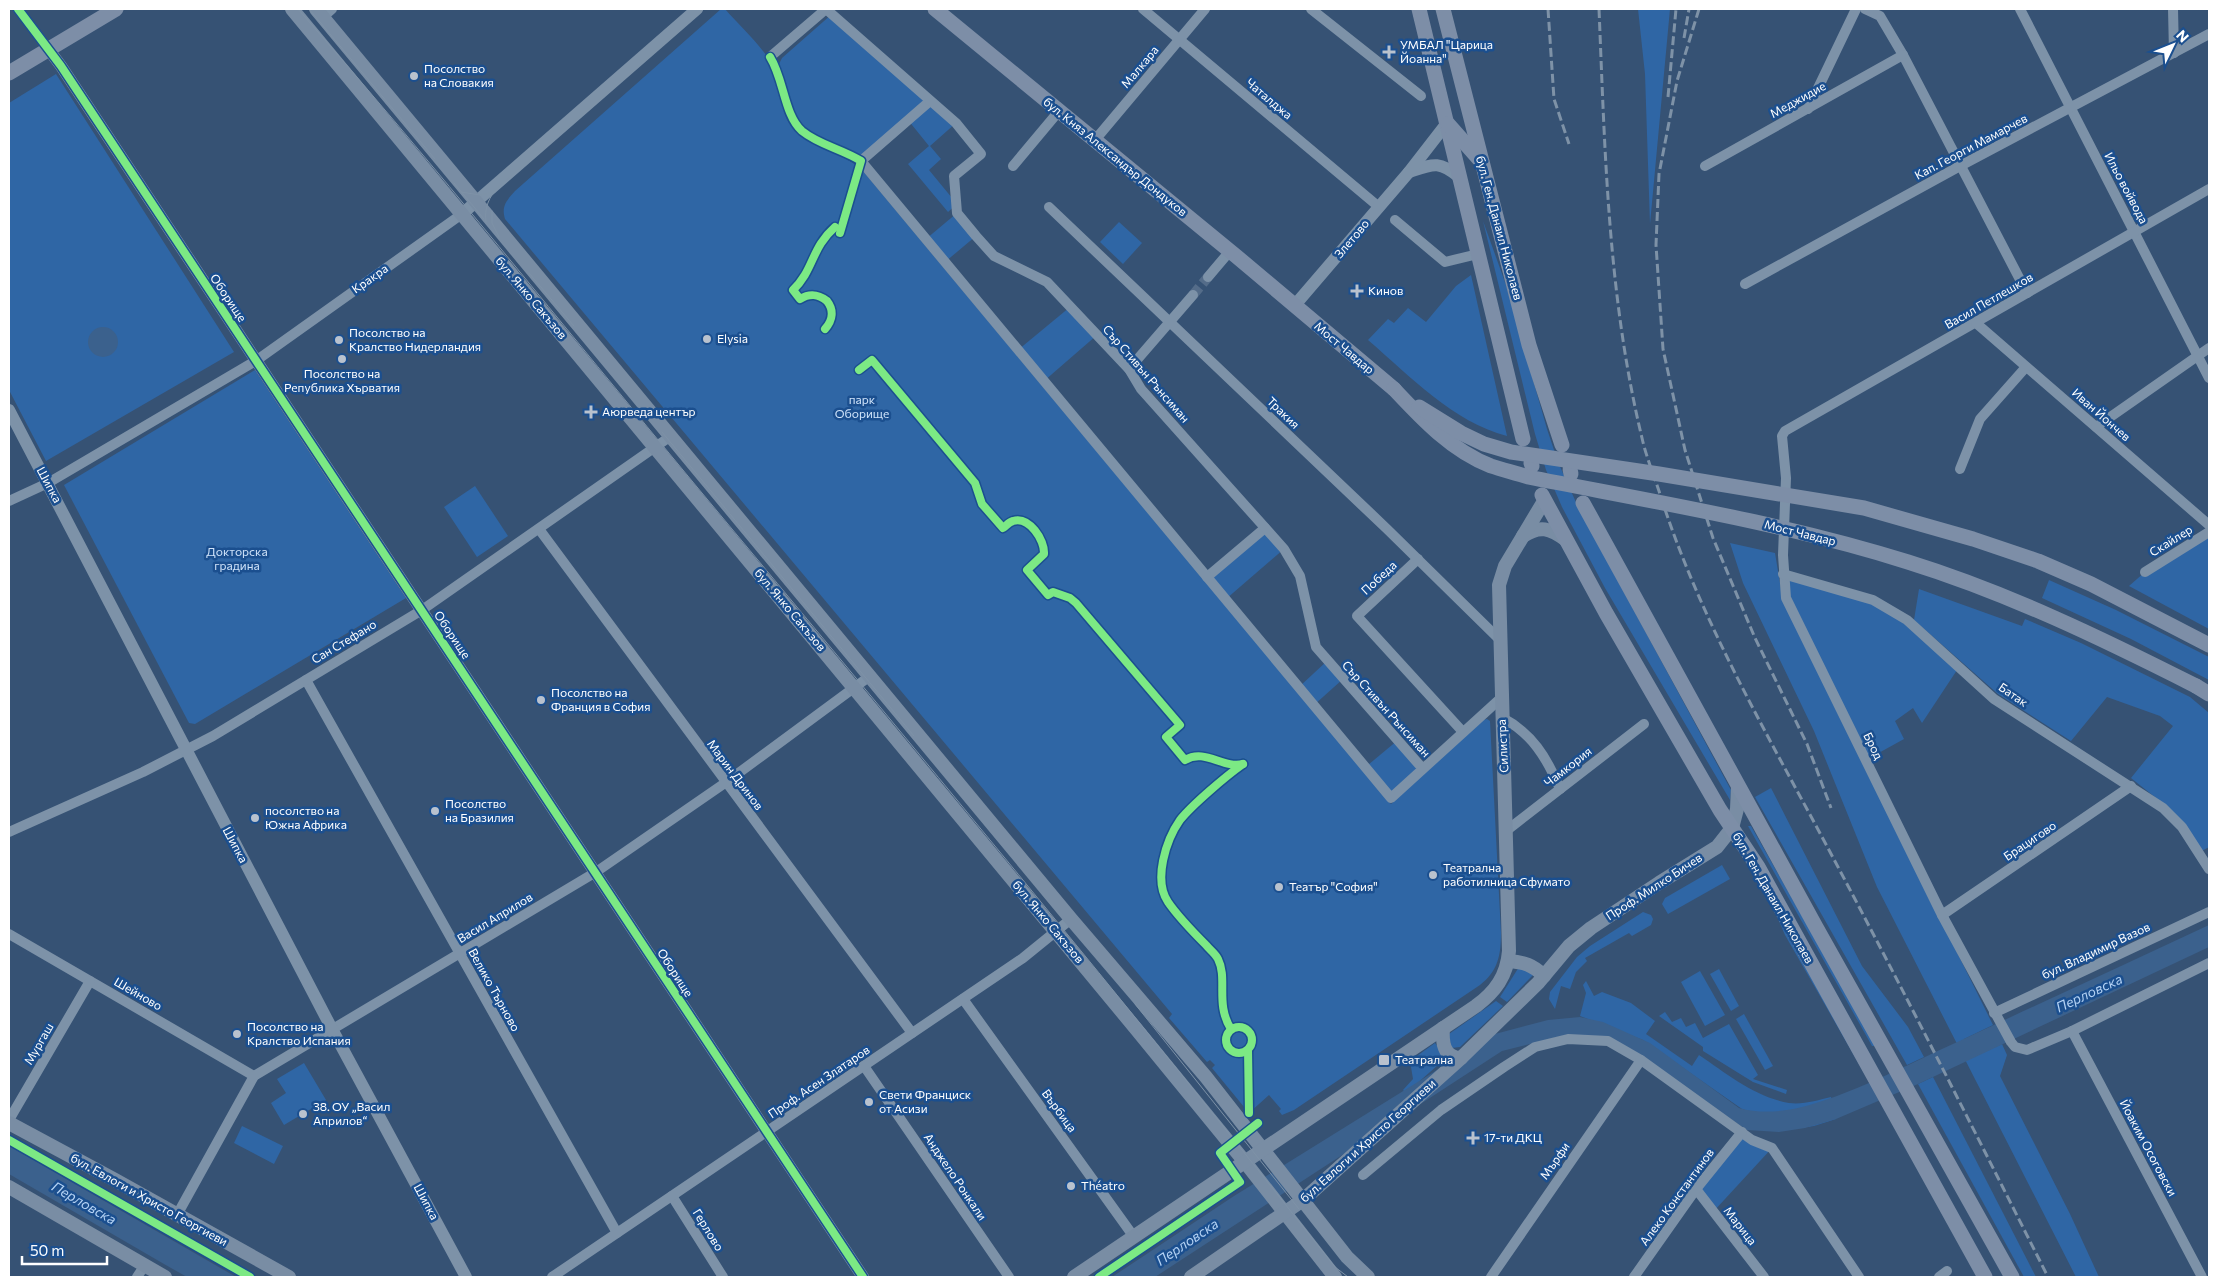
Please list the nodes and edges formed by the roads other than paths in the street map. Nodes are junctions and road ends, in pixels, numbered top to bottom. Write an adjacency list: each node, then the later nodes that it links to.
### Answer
1 (18, 9): 19 (street, Оборище)
2 (116, 9): 19 (main road)
3 (292, 9): 42 (main road, бул. Янко Сакъзов)
4 (697, 9): 39 (street, Кракра)
5 (826, 9): 24 (street, Сър Стивън Рънсиман); 31 (street, Сър Стивън Рънсиман)
6 (935, 9): 27 (main road, бул. Княз Александър Дондуков)
7 (1143, 9): 18 (street, Чаталджа)
8 (1205, 9): 18 (street, Малкара)
9 (1311, 9): 23 (street)
10 (1419, 9): 29 (main road, бул. Ген. Данаил Николаев)
11 (1442, 9): 28 (main road, бул. Ген. Данаил Николаев)
12 (1856, 9): 26 (street)
13 (1865, 9): 21 (street)
14 (2020, 9): 25 (street, Ильо войвода)
15 (2173, 9): 20 (street)
16 (324, 11): 39 (main road, бул. Янко Сакъзов)
17 (2209, 34): 20 (street, Кап. Георги Мамарчев)
18 (1179, 40): 30 (street, Малкара); 41 (street, Чаталджа)
19 (48, 50): 22 (main road); 56 (street, Оборище)
20 (2174, 53): 25 (street, Кап. Георги Мамарчев)
21 (1902, 55): 26 (street, Меджидие); 35 (street)
22 (9, 73)
23 (1421, 96)
24 (930, 100): 31 (street); 58 (street, Сър Стивън Рънсиман)
25 (2070, 108): 35 (street, Кап. Георги Мамарчев); 44 (street, Ильо войвода)
26 (1808, 109): 34 (street, Меджидие)
27 (1058, 110): 30 (main road, бул. Княз Александър Дондуков); 33 (street)
28 (1470, 117): 29 (main road); 32 (main road, бул. Ген. Данаил Николаев)
29 (1447, 123): 32 (main road); 36 (street, Злетово); 37 (main road, бул. Ген. Данаил Николаев)
30 (1095, 140): 45 (main road, бул. Княз Александър Дондуков)
31 (861, 161): 82 (street)
32 (1481, 161): 66 (main road, бул. Ген. Данаил Николаев)
33 (1013, 166)
34 (1705, 166)
35 (1960, 166): 48 (street, Кап. Георги Мамарчев); 49 (street)
36 (1409, 172): 37 (street); 41 (street, Злетово)
37 (1459, 177): 46 (main road, бул. Ген. Данаил Николаев)
38 (2209, 189): 44 (street, Васил Петлешков)
39 (477, 201): 42 (street, Кракра); 63 (main road, бул. Янко Сакъзов)
40 (1049, 207): 52 (street, Тракия)
41 (1379, 207): 51 (street, Злетово)
42 (462, 214): 56 (street, Кракра); 67 (main road, бул. Янко Сакъзов)
43 (1395, 220): 46 (street)
44 (2135, 232): 49 (street, Васил Петлешков); 55 (street, Ильо войвода)
45 (1230, 251): 47 (street); 51 (main road, бул. Княз Александър Дондуков)
46 (1478, 254): 65 (main road, бул. Ген. Данаил Николаев)
47 (1208, 277)
48 (1745, 284)
49 (2026, 293): 53 (street, Васил Петлешков)
50 (1193, 294): 52 (street)
51 (1295, 305): 60 (main road, Мост Чавдар)
52 (1170, 322): 58 (street); 79 (street, Тракия)
53 (1976, 324): 57 (street, Иван Йончев); 64 (street, Васил Петлешков)
54 (2209, 348): 55 (street)
55 (2198, 355): 59 (street, Ильо войвода); 62 (street)
56 (256, 360): 69 (street, Кракра); 83 (street, Оборище)
57 (2026, 367): 62 (street, Иван Йончев); 68 (street)
58 (1128, 369): 74 (street, Сър Стивън Рънсиман)
59 (2209, 378)
60 (1394, 389): 85 (main road, Мост Чавдар, bridge); 89 (main road, Мост Чавдар, bridge)
61 (9, 410): 69 (street, Шипка)
62 (2096, 427): 73 (street, Иван Йончев)
63 (671, 436): 67 (street, Сан Стефано); 86 (main road, бул. Янко Сакъзов)
64 (1782, 436): 81 (street, Брод)
65 (1523, 439)
66 (1562, 445)
67 (655, 448): 75 (street, Сан Стефано); 88 (main road, бул. Янко Сакъзов)
68 (1960, 469)
69 (48, 483): 71 (street, Кракра); 94 (street, Шипка)
70 (1543, 498): 77 (main road, Силистра); 78 (main road, бул. Ген. Данаил Николаев)
71 (9, 501)
72 (1583, 503): 97 (main road, бул. Ген. Данаил Николаев)
73 (2209, 525)
74 (1265, 528): 82 (street); 95 (street, Сър Стивън Рънсиман)
75 (539, 529): 83 (street, Сан Стефано); 96 (street, Марин Дринов)
76 (2209, 532): 80 (street, Скайлер)
77 (1522, 536): 78 (main road); 84 (main road, Силистра)
78 (1566, 540): 100 (main road, бул. Ген. Данаил Николаев)
79 (1418, 559): 84 (street, Тракия); 93 (street, Победа)
80 (2145, 572)
81 (1783, 574): 98 (street, Батак); 106 (street, Брод)
82 (1207, 577): 95 (street)
83 (422, 610): 87 (street, Сан Стефано); 104 (street, Оборище)
84 (1499, 639): 90 (main road, Силистра)
85 (2209, 645)
86 (870, 676): 88 (street, Васил Априлов); 107 (main road, бул. Янко Сакъзов)
87 (306, 680): 94 (street, Сан Стефано); 110 (street, Велико Търново)
88 (854, 689): 96 (street, Васил Априлов); 108 (main road, бул. Янко Сакъзов)
89 (2209, 694)
90 (1501, 698): 91 (main road, Силистра); 93 (street)
91 (1501, 717): 99 (street); 101 (main road, Силистра)
92 (1644, 724): 99 (street, Чамкория)
93 (1463, 732): 95 (street)
94 (187, 750): 102 (street, Сан Стефано); 118 (street, Шипка)
95 (1423, 769)
96 (725, 783): 104 (street, Васил Априлов); 120 (street, Марин Дринов)
97 (1738, 786): 100 (main road, Проф. Милко Бичев); 156 (main road, бул. Ген. Данаил Николаев)
98 (2131, 786): 103 (street, Батак); 106 (street, Брацигово)
99 (1560, 789): 101 (street, Чамкория)
100 (1732, 828): 113 (main road, Проф. Милко Бичев); 155 (main road, бул. Ген. Данаил Николаев)
101 (1506, 831): 111 (main road, Силистра)
102 (9, 832)
103 (2209, 869)
104 (596, 872): 110 (street, Васил Априлов); 126 (street, Оборище)
105 (2209, 912): 116 (street, бул. Владимир Вазов)
106 (1942, 915): 116 (street, Брод)
107 (1071, 919): 108 (street, Проф. Асен Златаров); 128 (main road, бул. Янко Сакъзов)
108 (1056, 932): 115 (street, Проф. Асен Златаров); 129 (main road, бул. Янко Сакъзов)
109 (9, 934): 114 (street, Шейново)
110 (459, 953): 118 (street, Васил Априлов); 137 (street, Велико Търново)
111 (1508, 961): 113 (main road); 117 (main road)
112 (2209, 963): 119 (street)
113 (1544, 976): 121 (main road, бул. Евлоги и Христо Георгиеви)
114 (90, 981): 124 (street, Шейново); 125 (street, Мургаш)
115 (963, 999): 120 (street, Проф. Асен Златаров); 138 (street, Върбица)
116 (1996, 1016): 119 (street, Брод)
117 (1444, 1028): 121 (main road); 128 (main road)
118 (332, 1029): 124 (street, Васил Априлов); 142 (street, Шипка)
119 (2072, 1031): 157 (street, Йоаким Осоговски)
120 (912, 1033): 123 (street, Проф. Асен Златаров)
121 (1461, 1058): 134 (main road, бул. Евлоги и Христо Георгиеви)
122 (1641, 1060): 127 (street, бул. Евлоги и Христо Георгиеви); 130 (street, бул. Евлоги и Христо Георгиеви); 151 (street, Мърфи)
123 (864, 1066): 126 (street, Проф. Асен Златаров); 146 (street, Анджело Ронкали)
124 (254, 1076): 136 (street, Васил Априлов)
125 (9, 1121): 136 (main road, бул. Евлоги и Христо Георгиеви)
126 (767, 1132): 133 (street, Проф. Асен Златаров); 145 (street, Оборище)
127 (1742, 1132): 132 (street, Алеко Константинов); 154 (street, бул. Евлоги и Христо Георгиеви)
128 (1264, 1149): 129 (main road); 134 (main road, бул. Янко Сакъзов)
129 (1245, 1162): 135 (main road, бул. Янко Сакъзов); 138 (main road)
130 (1362, 1174)
131 (9, 1187): 139 (main road)
132 (1696, 1189): 152 (street, Алеко Константинов); 153 (street, Марица)
133 (672, 1196): 137 (street, Проф. Асен Златаров); 144 (street, Герлово)
134 (1303, 1200): 135 (main road, бул. Евлоги и Христо Георгиеви); 150 (main road, бул. Янко Сакъзов)
135 (1284, 1214): 148 (main road, бул. Евлоги и Христо Георгиеви); 149 (main road, бул. Янко Сакъзов)
136 (177, 1215): 141 (main road, бул. Евлоги и Христо Георгиеви)
137 (617, 1234): 143 (street, Проф. Асен Златаров)
138 (1134, 1237): 147 (main road)
139 (141, 1271): 140 (main road)
140 (165, 1277)
141 (288, 1277)
142 (466, 1277)
143 (552, 1277)
144 (723, 1277)
145 (863, 1277)
146 (1008, 1277)
147 (1074, 1277)
148 (1191, 1277)
149 (1335, 1277)
150 (1368, 1277)
151 (1491, 1277)
152 (1634, 1277)
153 (1764, 1277)
154 (1859, 1277)
155 (1985, 1277)
156 (2012, 1277)
157 (2202, 1277)

